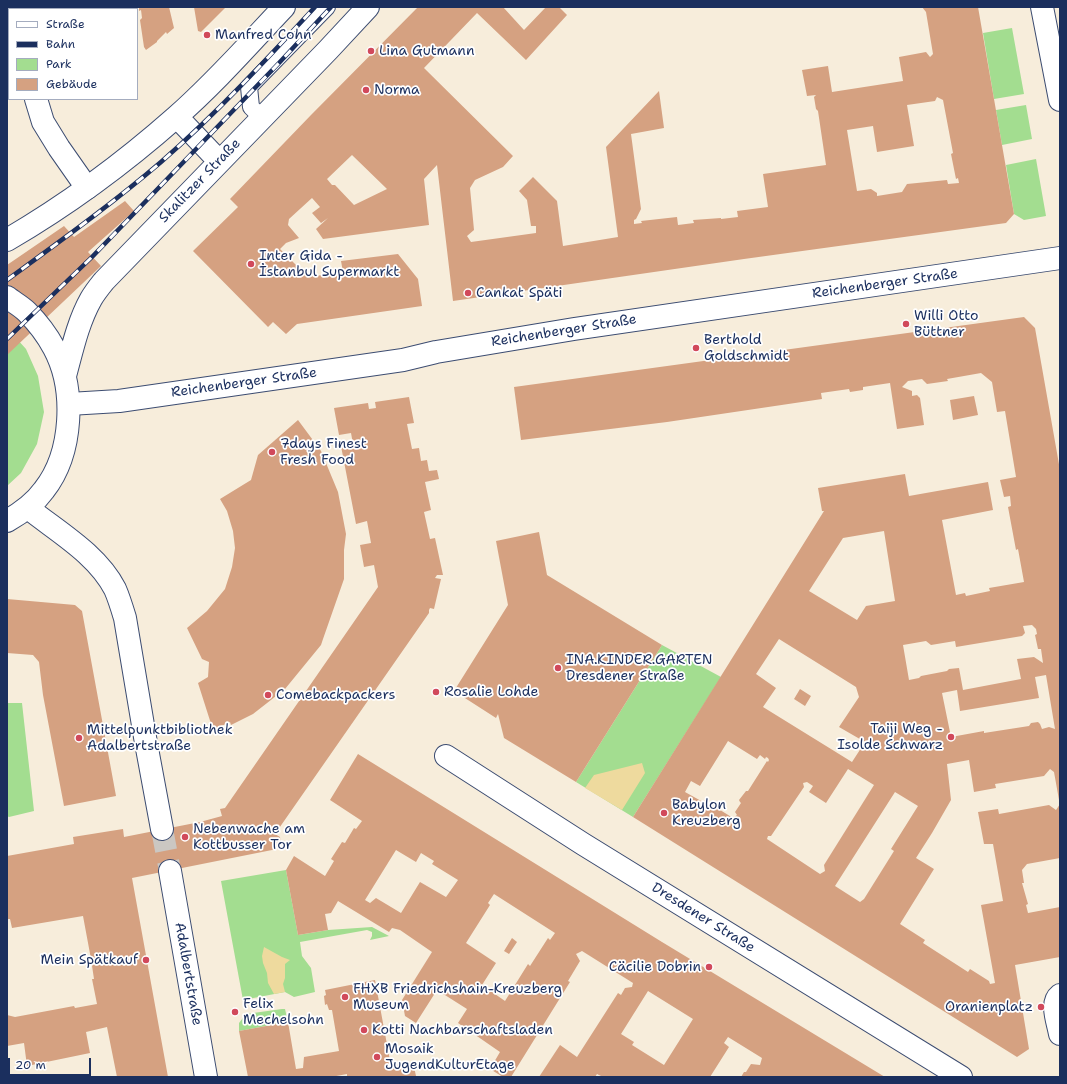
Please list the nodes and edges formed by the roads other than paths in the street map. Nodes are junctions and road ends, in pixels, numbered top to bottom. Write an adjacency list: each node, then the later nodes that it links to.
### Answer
1 (284, 7): 7 (street)
2 (327, 7): 8 (lane)
3 (368, 7): 8 (street, Skalitzer Straße)
4 (1042, 7): 6 (street)
5 (36, 100): 10 (street)
6 (1060, 100)
7 (177, 117): 9 (street); 10 (street)
8 (262, 118): 9 (street, Skalitzer Straße)
9 (219, 162): 14 (street, Skalitzer Straße)
10 (87, 188): 11 (street)
11 (7, 240)
12 (1060, 258): 15 (street, Reichenberger Straße)
13 (7, 297): 14 (street)
14 (65, 376): 15 (street)
15 (69, 404): 16 (street)
16 (28, 508): 17 (street); 19 (street)
17 (7, 521)
18 (446, 756): 24 (street, Dresdener Straße)
19 (162, 829)
20 (170, 871): 23 (street, Adalbertstraße)
21 (1060, 995): 22 (street)
22 (1060, 1034)
23 (206, 1077)
24 (960, 1077)

